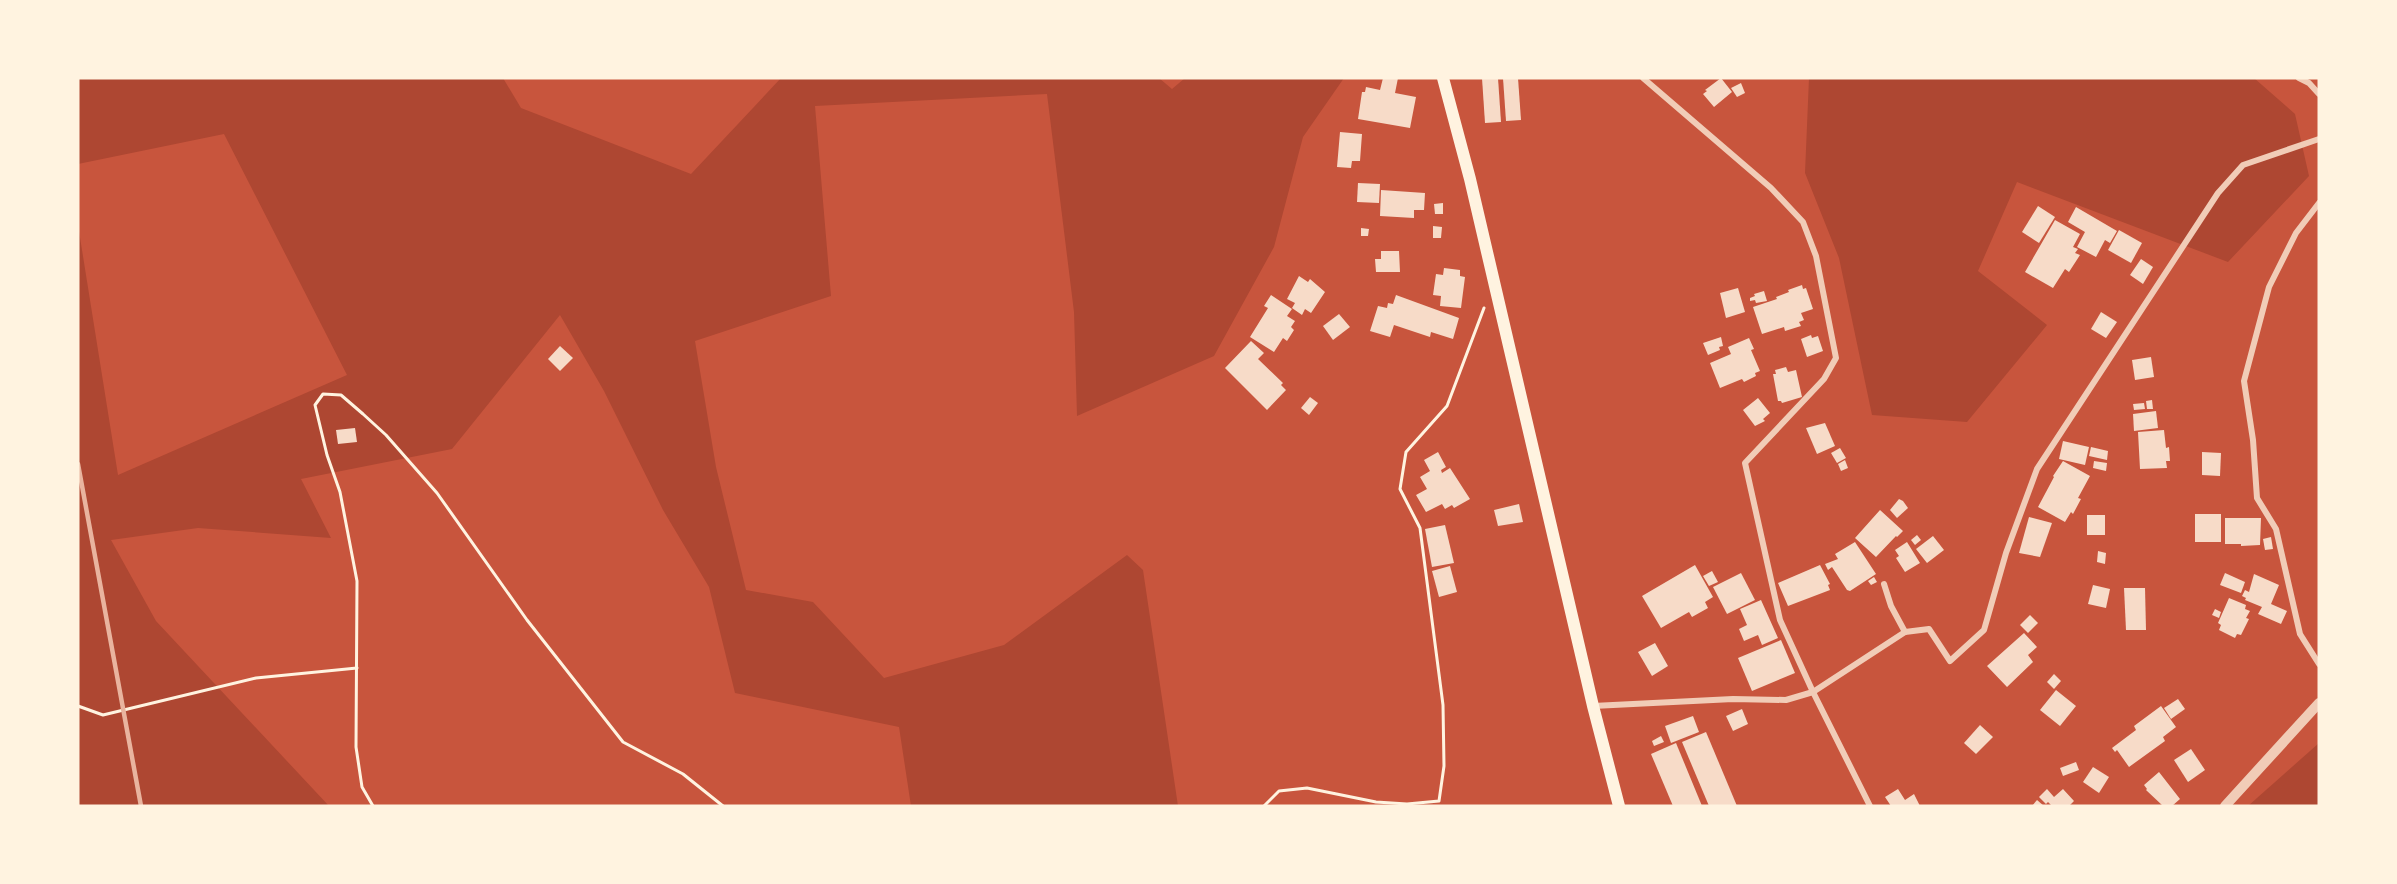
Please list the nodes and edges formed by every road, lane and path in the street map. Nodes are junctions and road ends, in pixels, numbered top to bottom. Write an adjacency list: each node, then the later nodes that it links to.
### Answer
1 (1443, 78): 7 (main road)
2 (1643, 78): 12 (street)
3 (2299, 78): 4 (street)
4 (2319, 94)
5 (2319, 139): 9 (street)
6 (2319, 203): 10 (street)
7 (1493, 284): 15 (main road); 18 (path)
8 (1884, 584): 9 (street)
9 (1905, 632): 12 (street)
10 (2319, 664)
11 (357, 668): 14 (path); 16 (path); 17 (path)
12 (1813, 692): 15 (street); 20 (street)
13 (2319, 703): 21 (street)
14 (78, 706)
15 (1593, 706): 19 (main road)
16 (373, 806)
17 (723, 806)
18 (1264, 806)
19 (1619, 806)
20 (1870, 806)
21 (2224, 806)

